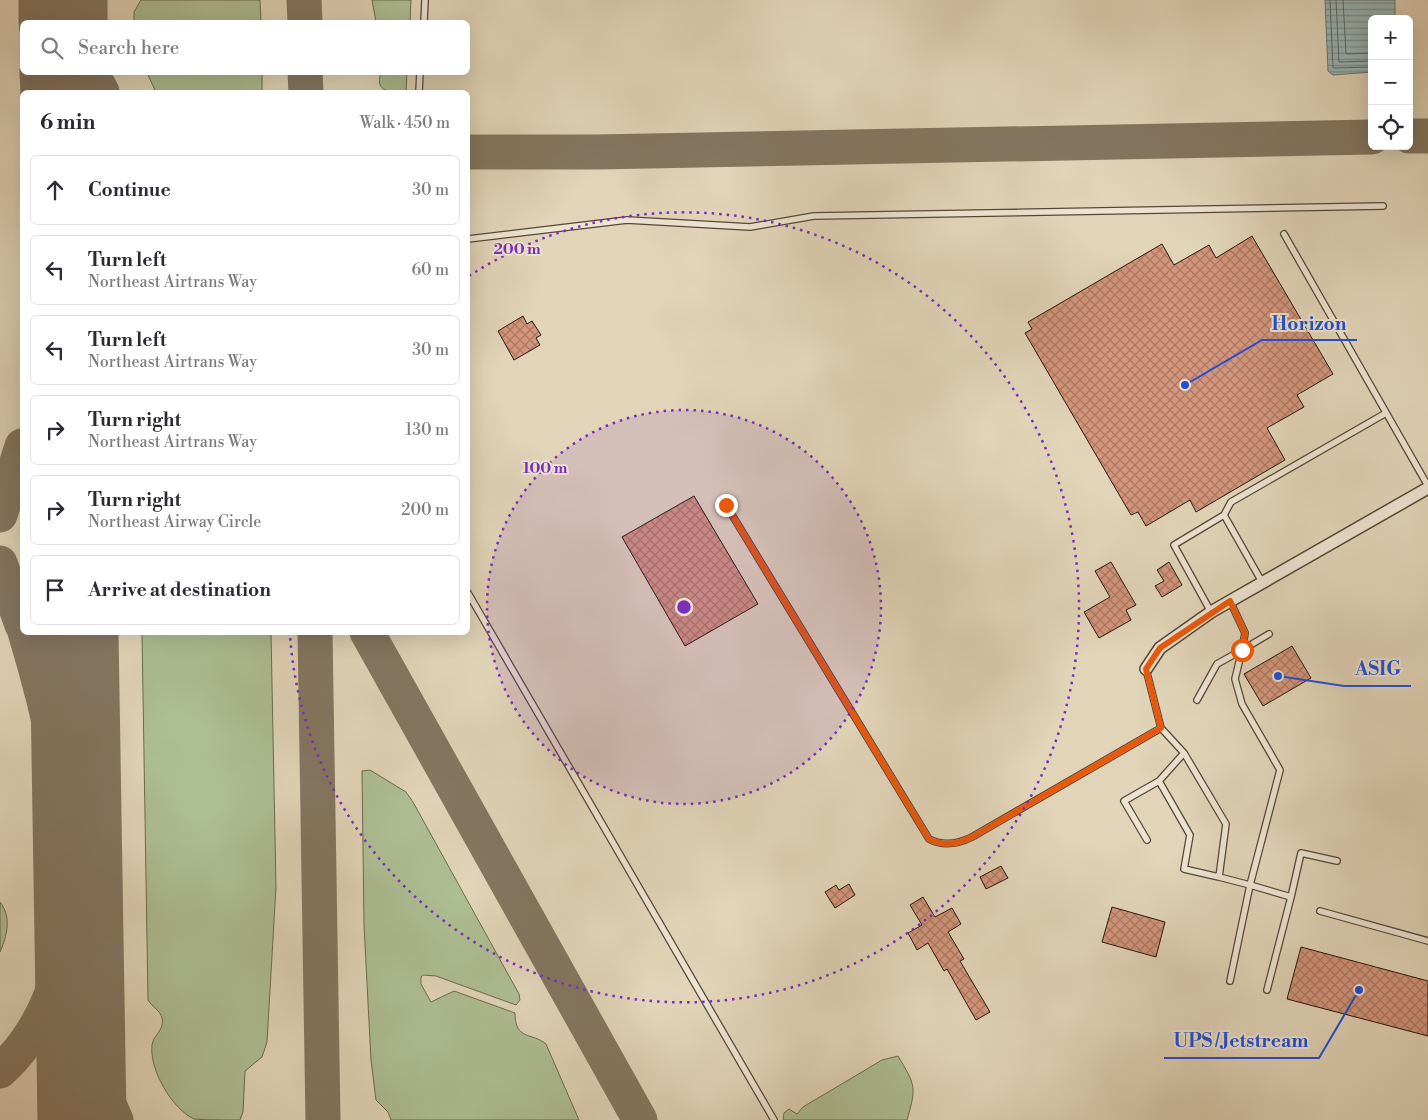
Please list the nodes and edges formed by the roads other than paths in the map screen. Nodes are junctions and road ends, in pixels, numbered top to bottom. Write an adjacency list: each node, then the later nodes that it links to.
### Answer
1 (425, 0): 2 (lane)
2 (424, 20)
3 (420, 75): 4 (lane)
4 (418, 90)
5 (1383, 206): 7 (lane)
6 (1284, 234): 8 (lane)
7 (470, 239)
8 (1386, 412): 9 (lane); 11 (lane)
9 (1428, 488): 12 (street)
10 (726, 505): 20 (lane)
11 (1224, 515): 12 (lane); 15 (lane)
12 (1262, 582): 14 (street)
13 (470, 596): 32 (lane)
14 (1230, 601): 15 (street); 17 (lane)
15 (1211, 612): 18 (street)
16 (1269, 634): 17 (lane)
17 (1242, 650): 19 (lane); 26 (lane)
18 (1146, 669): 20 (lane)
19 (1197, 700)
20 (1161, 728): 21 (lane)
21 (1184, 754): 22 (lane); 25 (lane)
22 (1159, 781): 23 (lane); 25 (lane)
23 (1147, 840)
24 (1337, 861): 27 (lane)
25 (1219, 877): 26 (lane)
26 (1250, 885): 27 (lane); 30 (lane)
27 (1291, 897): 31 (lane)
28 (1320, 911): 29 (lane)
29 (1428, 941)
30 (1230, 981)
31 (1267, 990)
32 (774, 1120)

